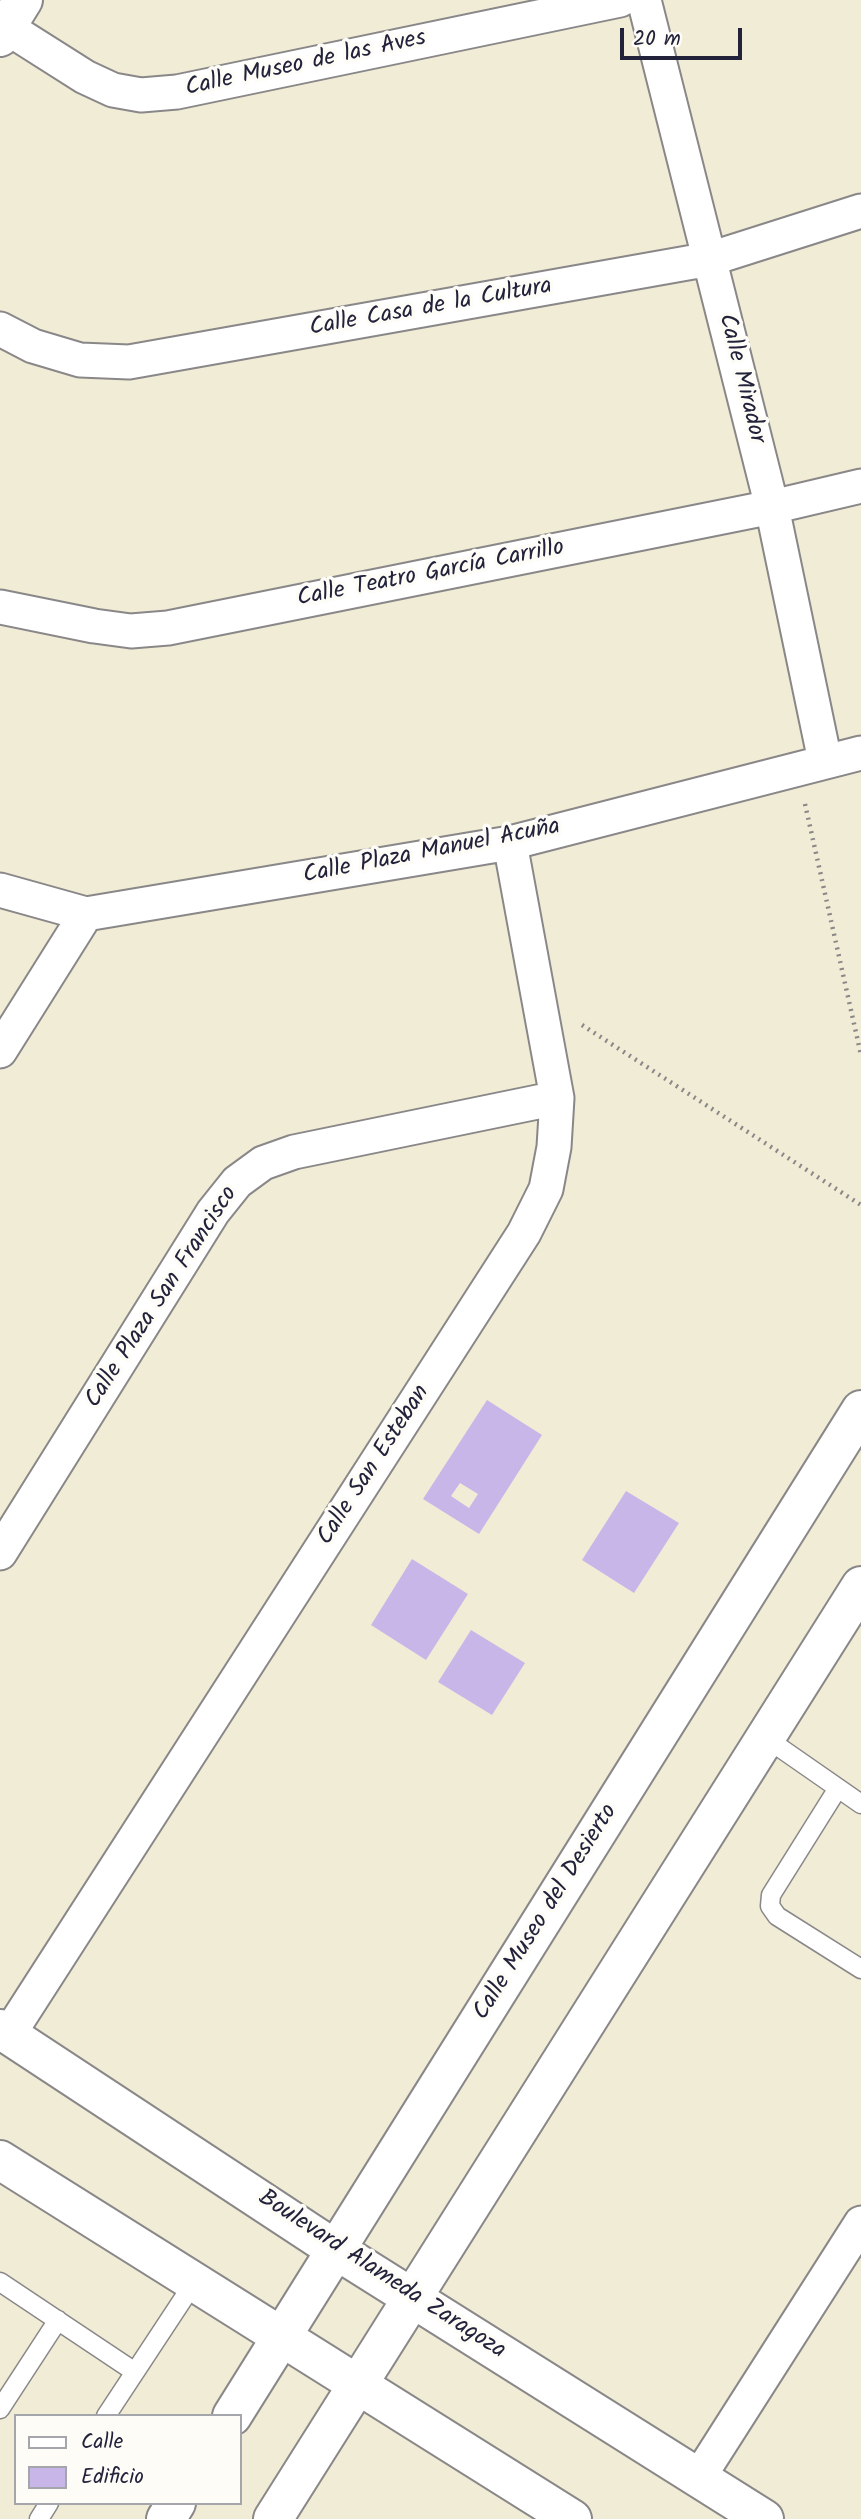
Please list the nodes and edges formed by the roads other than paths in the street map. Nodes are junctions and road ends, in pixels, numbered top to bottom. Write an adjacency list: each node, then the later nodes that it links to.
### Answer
1 (620, 0): 3 (street, Calle Museo de las Aves)
2 (645, 0): 5 (street, Calle Mirador)
3 (10, 21)
4 (861, 211): 5 (street, Calle Casa de la Cultura)
5 (710, 259): 6 (street, Calle Casa de la Cultura); 8 (street, Calle Mirador)
6 (0, 329)
7 (861, 486): 8 (street, Calle Teatro García Carrillo)
8 (772, 507): 9 (street, Calle Teatro García Carrillo); 11 (street, Calle Mirador)
9 (0, 607)
10 (861, 753): 11 (street, Calle Plaza Manuel Acuña)
11 (811, 765): 12 (street, Calle Plaza Manuel Acuña)
12 (510, 843): 14 (street, Calle Plaza Manuel Acuña); 16 (street, Calle San Esteban)
13 (0, 890): 14 (street, Calle Plaza Manuel Acuña)
14 (86, 914): 15 (street)
15 (0, 1051)
16 (557, 1098): 18 (street, Calle Plaza San Francisco); 24 (street, Calle San Esteban)
17 (861, 1410): 27 (street, Calle Museo del Desierto)
18 (0, 1553)
19 (861, 1586): 20 (street)
20 (766, 1738): 21 (lane); 30 (street)
21 (838, 1788): 22 (lane); 23 (lane)
22 (861, 1804)
23 (861, 1969)
24 (4, 2032): 27 (street, Boulevard Alameda Zaragoza)
25 (0, 2160): 29 (street)
26 (861, 2223): 38 (street)
27 (337, 2250): 30 (street, Boulevard Alameda Zaragoza); 32 (street, Calle Museo del Desierto)
28 (0, 2282): 31 (lane)
29 (193, 2284): 32 (street); 33 (lane)
30 (413, 2298): 34 (street); 38 (street, Boulevard Alameda Zaragoza)
31 (58, 2320): 33 (lane); 35 (lane)
32 (281, 2339): 34 (street); 37 (street, Calle Museo del Desierto)
33 (135, 2372): 36 (lane)
34 (358, 2386): 39 (street); 40 (street)
35 (0, 2409)
36 (107, 2414)
37 (233, 2414)
38 (699, 2477): 41 (street, Boulevard Alameda Zaragoza)
39 (273, 2519)
40 (572, 2519)
41 (764, 2519)

